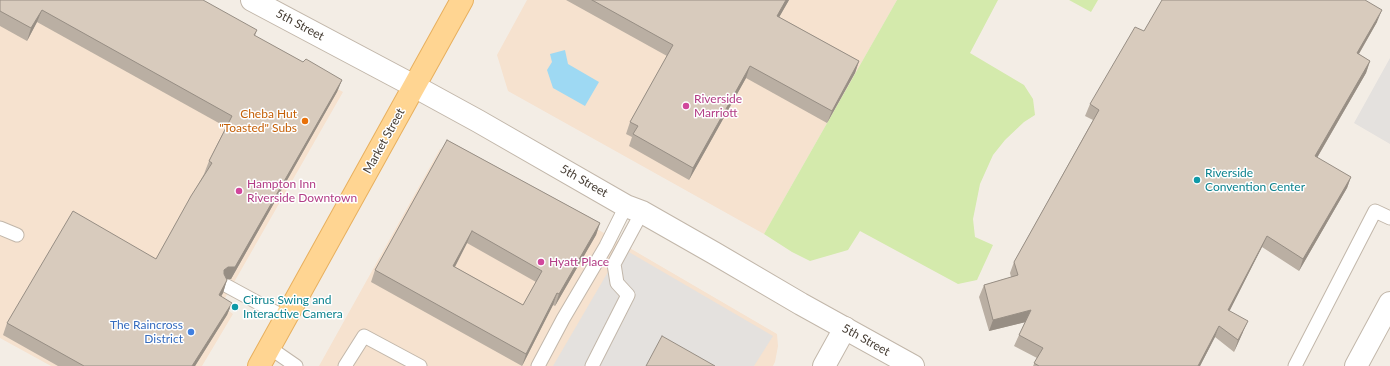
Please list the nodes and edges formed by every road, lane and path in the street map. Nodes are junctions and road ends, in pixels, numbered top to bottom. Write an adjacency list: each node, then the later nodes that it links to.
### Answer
1 (252, 0): 3 (street, 5th Street)
2 (462, 0): 3 (main road, Market Street)
3 (414, 86): 4 (street, 5th Street); 10 (main road, Market Street)
4 (634, 209): 11 (street, 5th Street); 16 (lane); 17 (lane)
5 (1390, 218): 20 (lane)
6 (0, 228): 7 (lane)
7 (17, 235)
8 (227, 286): 10 (lane)
9 (1390, 303): 21 (street)
10 (286, 318): 12 (main road, Market Street)
11 (845, 328): 18 (street); 19 (street, 5th Street)
12 (264, 357): 13 (lane)
13 (296, 366)
14 (345, 366): 15 (lane)
15 (420, 366)
16 (538, 366)
17 (592, 366)
18 (824, 366)
19 (913, 366)
20 (1294, 366)
21 (1356, 366)

